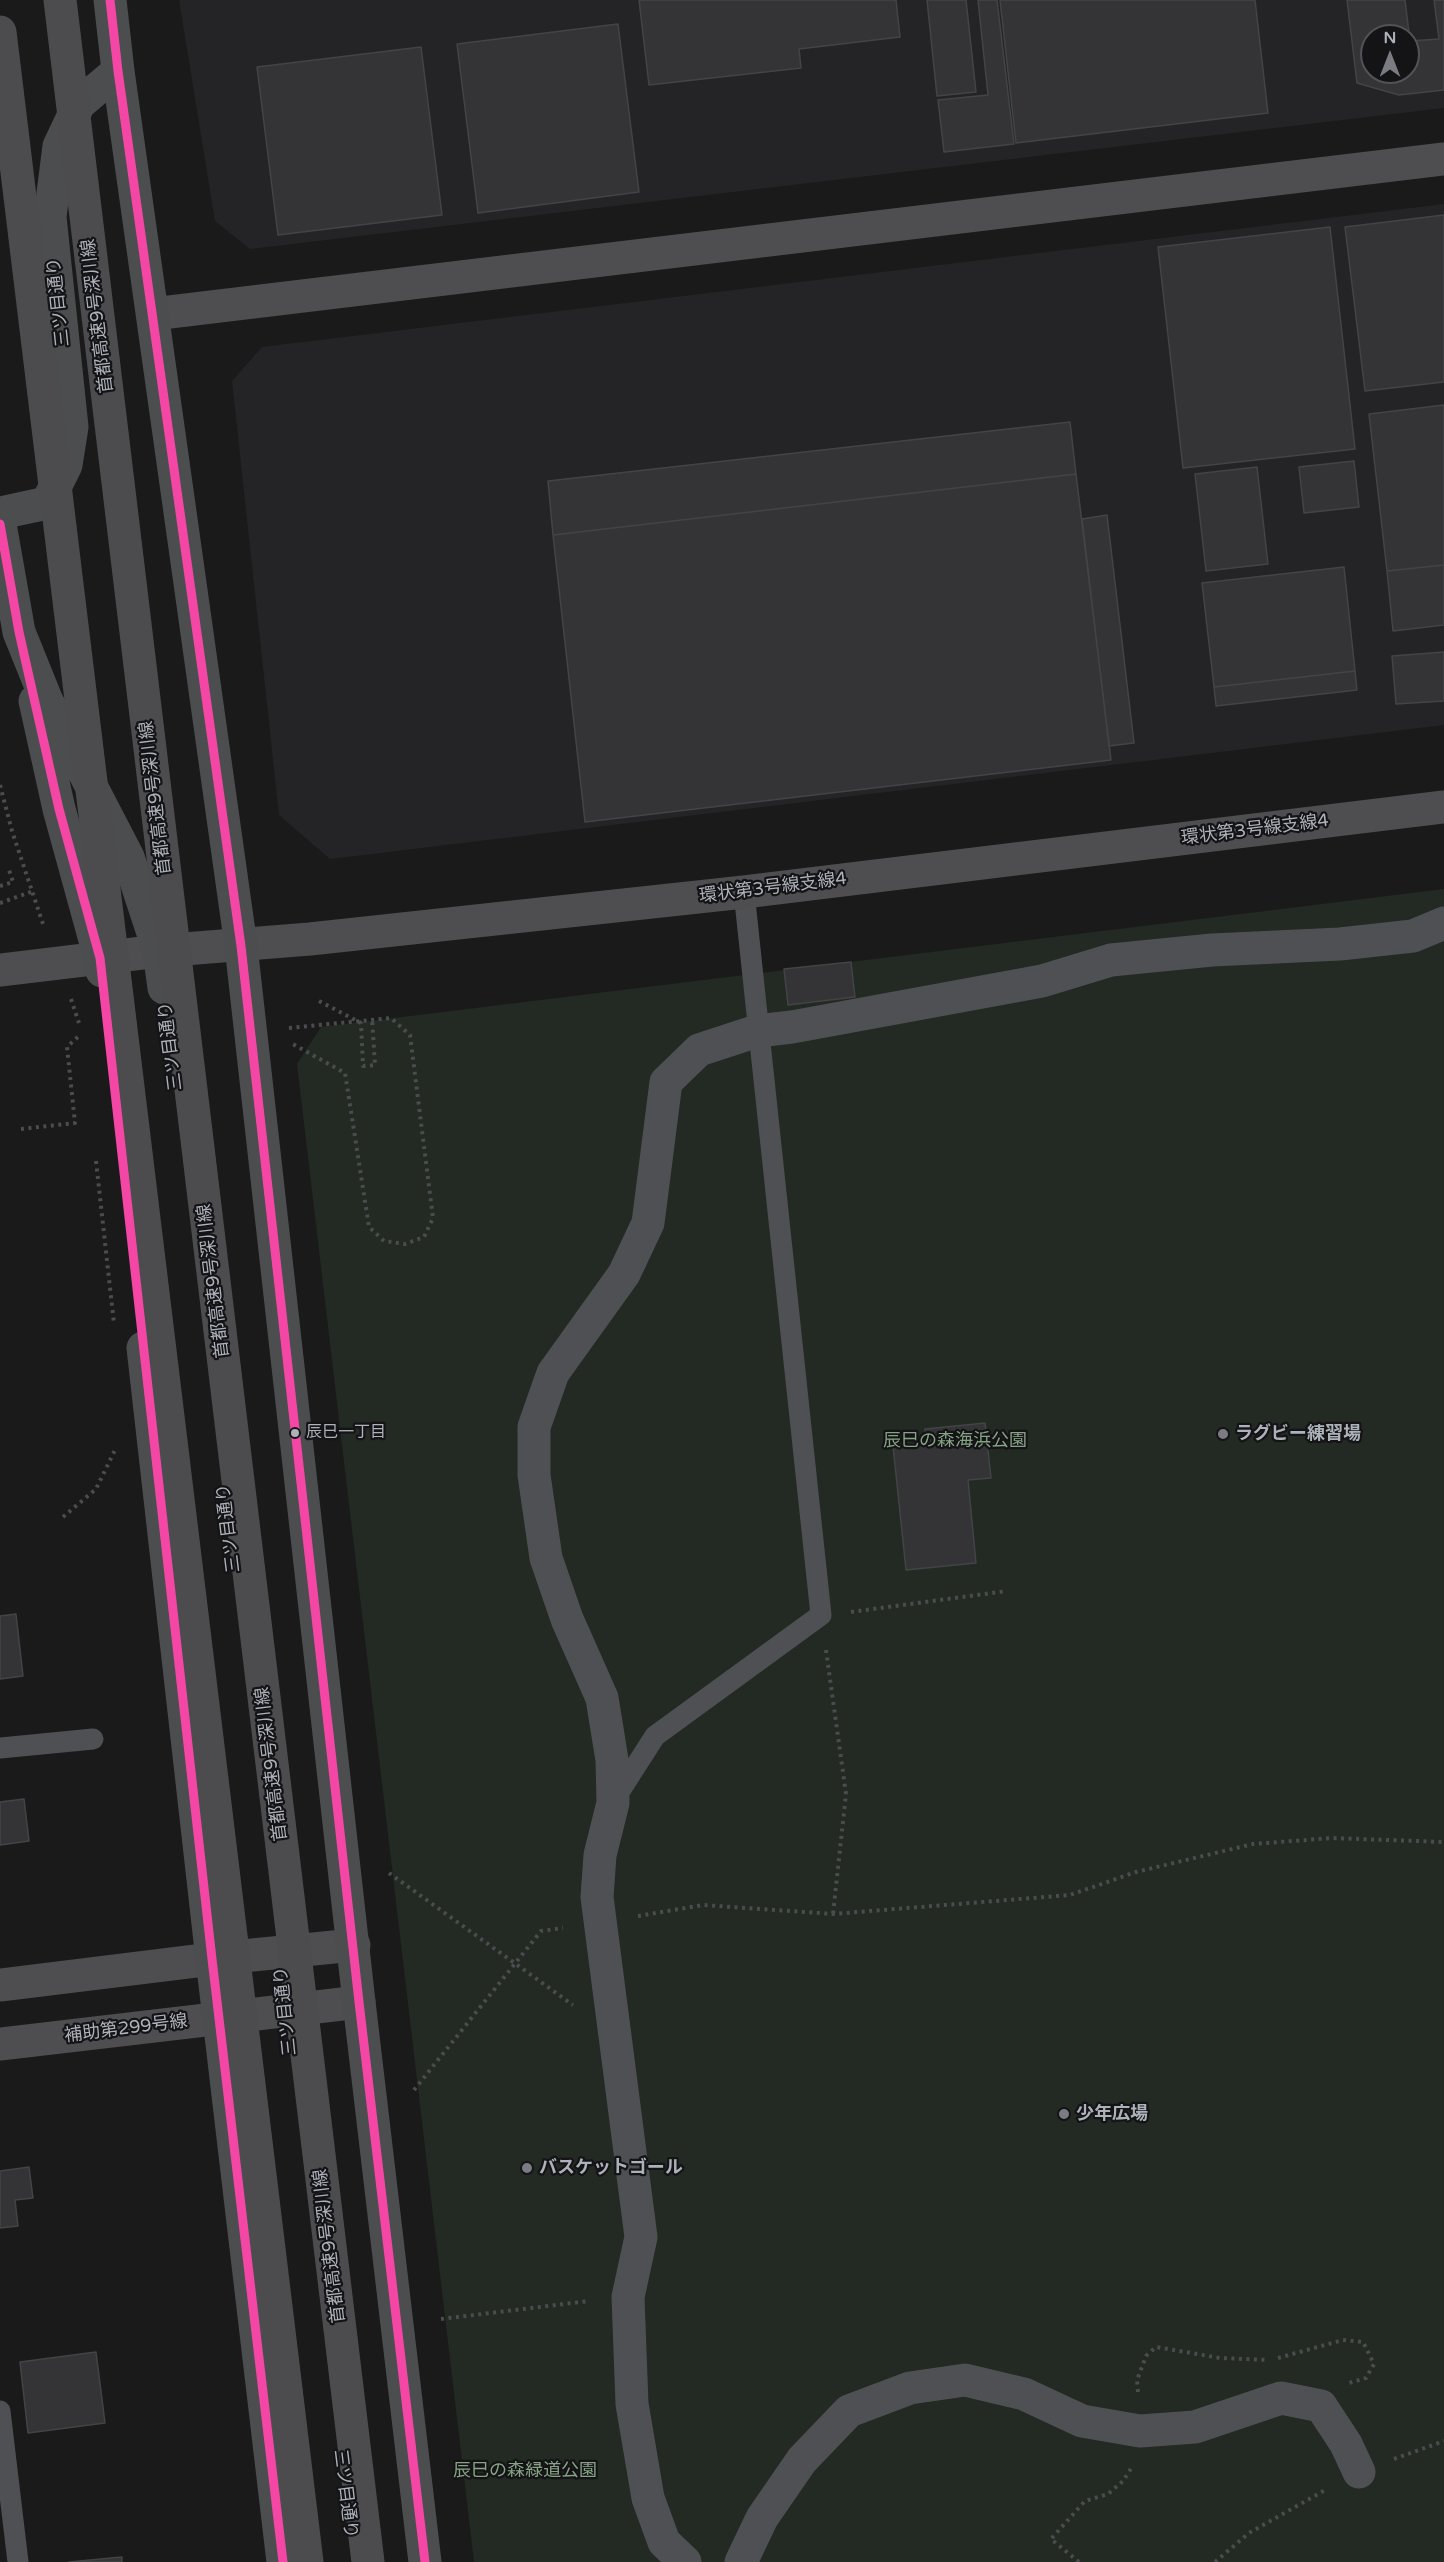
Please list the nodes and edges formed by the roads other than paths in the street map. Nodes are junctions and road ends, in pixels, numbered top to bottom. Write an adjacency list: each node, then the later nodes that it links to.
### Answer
1 (60, 0): 36 (highway, 首都高速9号深川線)
2 (110, 0): 4 (main road)
3 (0, 32): 34 (highway)
4 (118, 71): 6 (main road); 7 (main road, 三ツ目通り)
5 (1444, 159): 6 (street)
6 (153, 314): 13 (main road)
7 (0, 513)
8 (0, 524): 9 (main road, 三ツ目通り)
9 (20, 632): 14 (main road, 三ツ目通り); 15 (main road)
10 (1444, 807): 11 (street, 環状第3号線支線4)
11 (744, 892): 13 (street, 環状第3号線支線4); 17 (lane)
12 (1444, 923): 17 (street)
13 (241, 946): 14 (street, 環状第3号線支線4); 21 (main road)
14 (159, 951): 15 (street, 環状第3号線支線4); 22 (main road, 三ツ目通り)
15 (100, 958): 16 (street, 環状第3号線支線4); 23 (main road)
16 (0, 970)
17 (757, 1031): 20 (street); 20 (lane)
18 (93, 1739): 19 (lane)
19 (0, 1748)
20 (613, 1803): 38 (street)
21 (354, 1945): 22 (street); 25 (main road)
22 (279, 1952): 23 (street); 26 (main road, 三ツ目通り)
23 (212, 1959): 24 (street); 27 (main road)
24 (0, 1985)
25 (359, 2002): 26 (street, 補助第299号線); 37 (main road)
26 (285, 2011): 27 (street, 補助第299号線); 35 (main road, 三ツ目通り)
27 (219, 2018): 28 (street, 補助第299号線); 33 (main road)
28 (0, 2044)
29 (0, 2411): 31 (lane)
30 (1359, 2472): 39 (street)
31 (6, 2525): 32 (lane)
32 (18, 2562)
33 (283, 2562)
34 (308, 2562)
35 (353, 2562)
36 (368, 2562)
37 (425, 2562)
38 (685, 2562)
39 (741, 2562)

